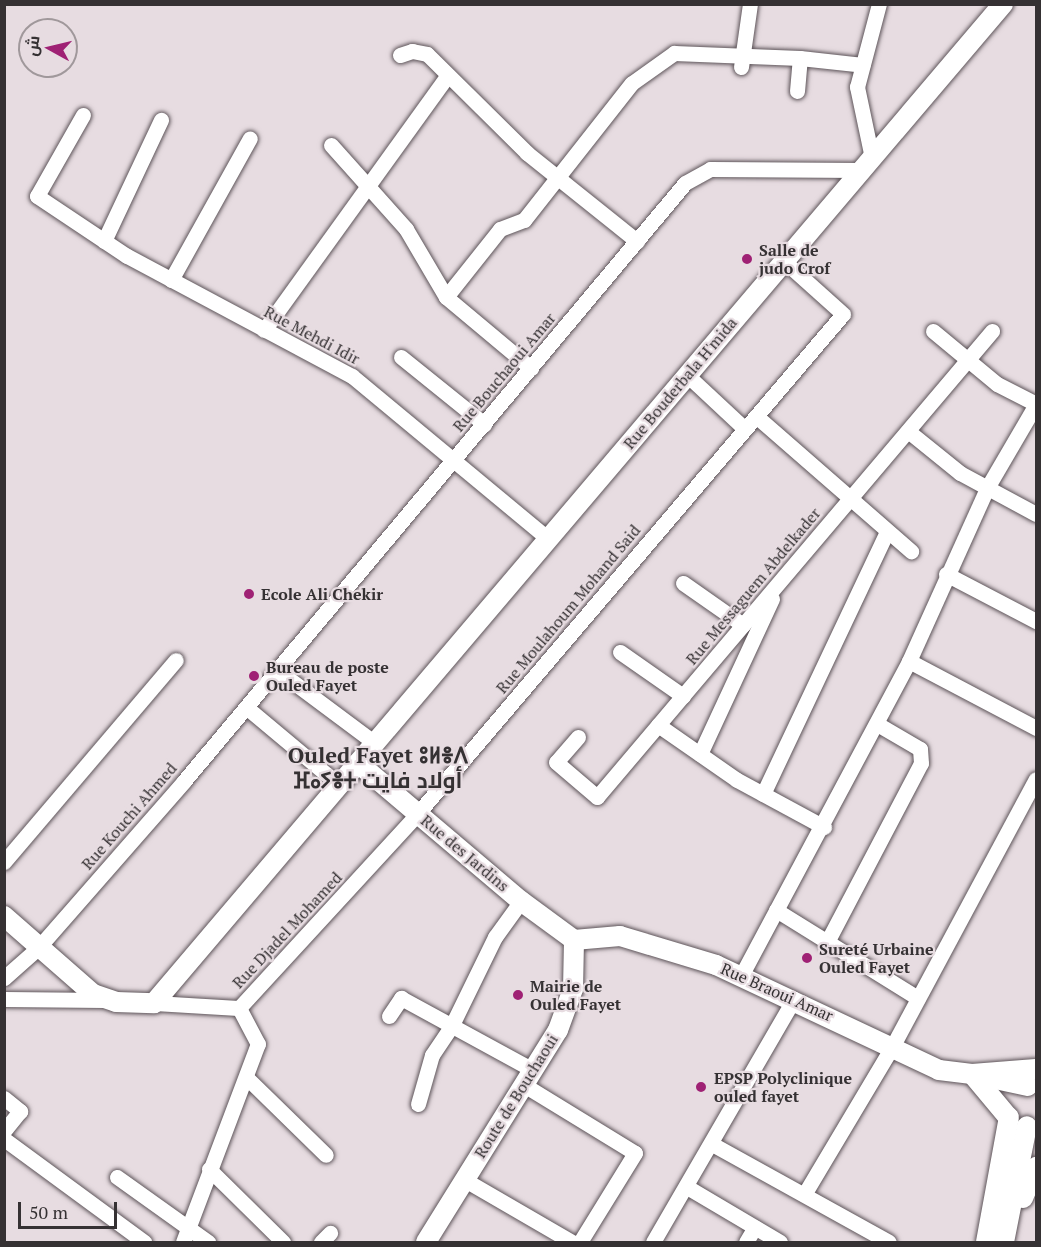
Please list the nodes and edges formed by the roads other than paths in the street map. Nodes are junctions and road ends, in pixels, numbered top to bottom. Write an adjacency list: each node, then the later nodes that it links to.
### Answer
1 (750, 4): 6 (street)
2 (879, 4): 7 (street)
3 (1002, 4): 14 (main road, Rue Bouderbala H'mida)
4 (400, 56): 8 (street)
5 (800, 58): 6 (street); 7 (street); 9 (street)
6 (742, 61): 15 (street)
7 (863, 65): 14 (street)
8 (448, 75): 15 (street); 16 (street)
9 (797, 91)
10 (83, 116): 17 (street, Rue Mehdi Idir)
11 (161, 120): 17 (street)
12 (249, 138): 20 (street)
13 (331, 145): 16 (street)
14 (859, 166): 18 (street, Rue Bouchaoui Amar); 19 (main road, Rue Bouderbala H'mida)
15 (560, 178): 18 (street); 21 (street)
16 (364, 187): 21 (street); 22 (street)
17 (104, 241): 20 (street, Rue Mehdi Idir)
18 (637, 241): 27 (street, Rue Bouchaoui Amar)
19 (784, 261): 28 (main road, Rue Bouderbala H'mida); 30 (street, Rue Moulahoum Mohand Said)
20 (171, 280): 22 (street, Rue Mehdi Idir)
21 (446, 297): 27 (street)
22 (264, 330): 34 (street, Rue Mehdi Idir)
23 (933, 331): 26 (street)
24 (992, 331): 26 (street, Rue Messaguem Abdelkader)
25 (401, 357): 31 (street)
26 (966, 361): 29 (street); 33 (street, Rue Messaguem Abdelkader)
27 (531, 368): 31 (street, Rue Bouchaoui Amar)
28 (687, 375): 32 (street); 39 (main road, Rue Bouderbala H'mida)
29 (1036, 404): 35 (street)
30 (756, 416): 32 (street, Rue Moulahoum Mohand Said); 36 (street)
31 (484, 424): 34 (street, Rue Bouchaoui Amar)
32 (745, 429): 62 (street, Rue Moulahoum Mohand Said)
33 (908, 431): 35 (street); 36 (street, Rue Messaguem Abdelkader)
34 (454, 459): 39 (street, Rue Mehdi Idir); 49 (street, Rue Bouchaoui Amar)
35 (987, 488): 37 (street); 41 (street)
36 (849, 501): 38 (street); 42 (street, Rue Messaguem Abdelkader)
37 (1036, 514)
38 (887, 532): 40 (street); 61 (street)
39 (548, 538): 56 (main road, Rue Bouderbala H'mida)
40 (911, 551)
41 (946, 574): 44 (street); 48 (street)
42 (781, 580): 45 (street, Rue Messaguem Abdelkader); 57 (street)
43 (683, 583): 45 (street)
44 (1036, 621)
45 (743, 625): 50 (street, Rue Messaguem Abdelkader)
46 (620, 652): 50 (street)
47 (176, 660): 64 (street)
48 (909, 661): 52 (street); 54 (street)
49 (277, 670): 51 (street, Rue Bouchaoui Amar); 56 (street)
50 (683, 696): 53 (street, Rue Messaguem Abdelkader)
51 (246, 707): 60 (street); 70 (street, Rue Kouchi Ahmed)
52 (877, 724): 63 (street); 69 (street)
53 (658, 725): 55 (street, Rue Messaguem Abdelkader); 57 (street)
54 (1036, 728)
55 (578, 737)
56 (375, 743): 58 (main road, Rue Bouderbala H'mida)
57 (700, 754): 61 (street)
58 (358, 763): 60 (main road, Rue Bouderbala H'mida); 62 (main road, Rue des Jardins)
59 (1036, 779): 73 (street)
60 (338, 784): 77 (main road, Rue Bouderbala H'mida)
61 (763, 794): 63 (street)
62 (418, 813): 65 (main road, Rue des Jardins); 78 (street, Rue Djadel Mohamed)
63 (824, 827): 66 (street)
64 (4, 862)
65 (521, 901): 68 (main road, Rue des Jardins); 80 (street)
66 (776, 910): 69 (street); 71 (street)
67 (4, 916): 70 (main road)
68 (574, 939): 71 (main road, Rue Braoui Amar); 83 (main road, Route de Bouchaoui)
69 (826, 944): 73 (street)
70 (38, 948): 72 (street, Rue Kouchi Ahmed); 76 (main road)
71 (741, 976): 75 (main road, Rue Braoui Amar)
72 (4, 978)
73 (918, 998): 81 (street)
74 (4, 999): 76 (street)
75 (794, 999): 81 (main road, Rue Braoui Amar); 91 (street)
76 (105, 1000): 77 (main road)
77 (154, 1003): 78 (street, Rue Djadel Mohamed)
78 (239, 1008): 84 (street)
79 (389, 1016): 80 (street)
80 (452, 1025): 83 (street); 87 (street)
81 (891, 1049): 82 (main road, Rue Braoui Amar); 98 (street)
82 (972, 1074): 85 (main road, Rue Braoui Amar); 88 (main road)
83 (528, 1077): 96 (main road, Route de Bouchaoui); 107 (street)
84 (247, 1078): 92 (street); 94 (street)
85 (1033, 1082): 88 (main road)
86 (4, 1098): 89 (street)
87 (418, 1104)
88 (1020, 1121): 112 (main road); 113 (main road)
89 (4, 1131)
90 (4, 1139): 101 (street)
91 (712, 1144): 97 (street); 98 (street)
92 (326, 1155)
93 (1036, 1167): 113 (main road)
94 (209, 1169): 99 (street); 104 (street)
95 (117, 1177): 99 (street)
96 (465, 1180): 105 (main road, Route de Bouchaoui); 106 (street)
97 (687, 1187): 100 (street); 108 (street)
98 (805, 1193): 111 (street)
99 (188, 1226): 102 (street); 103 (street)
100 (755, 1227): 109 (street); 110 (street)
101 (144, 1242)
102 (183, 1242)
103 (208, 1242)
104 (283, 1242)
105 (426, 1242)
106 (572, 1242)
107 (579, 1242)
108 (653, 1242)
109 (746, 1242)
110 (780, 1242)
111 (889, 1242)
112 (986, 1242)
113 (1005, 1242)

